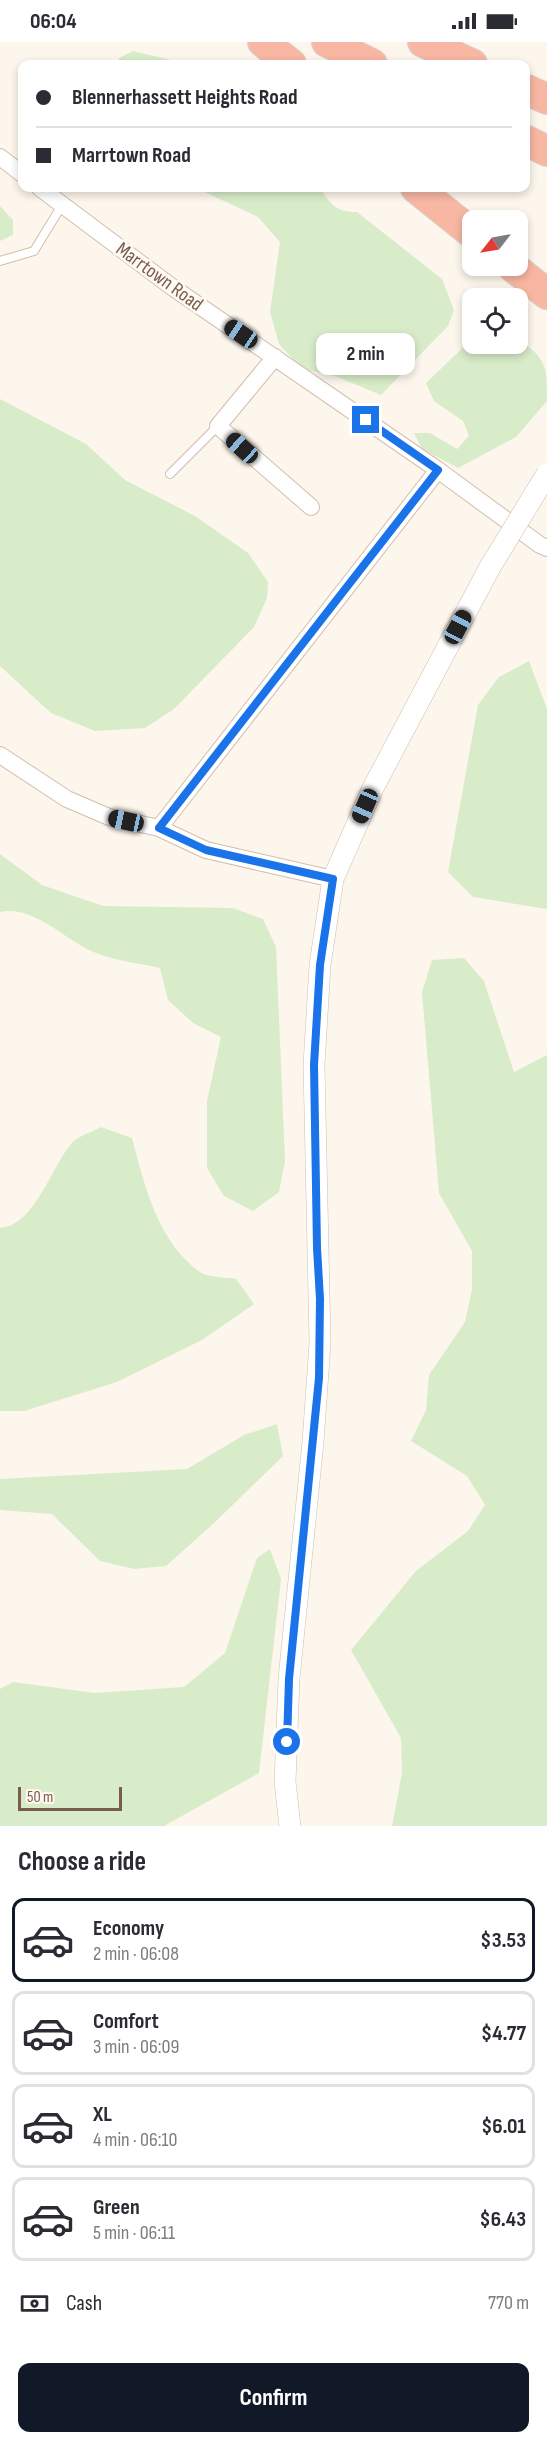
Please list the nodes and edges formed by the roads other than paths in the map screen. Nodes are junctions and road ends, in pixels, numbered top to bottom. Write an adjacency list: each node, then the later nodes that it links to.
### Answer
1 (263, 42): 4 (highway)
2 (327, 42): 5 (highway)
3 (423, 42): 6 (highway)
4 (286, 60)
5 (364, 60)
6 (463, 60)
7 (530, 90): 8 (highway)
8 (547, 99)
9 (530, 142): 10 (highway)
10 (547, 151)
11 (0, 157): 12 (street)
12 (18, 171)
13 (45, 192): 15 (street, Marrtown Road)
14 (421, 192): 16 (highway)
15 (62, 205): 17 (lane); 20 (street, Marrtown Road)
16 (462, 225)
17 (0, 261)
18 (524, 276): 19 (highway)
19 (547, 294)
20 (275, 357): 21 (street); 22 (street, Marrtown Road)
21 (218, 426): 23 (lane); 25 (street)
22 (438, 470): 26 (street, Marrtown Road); 28 (street)
23 (170, 474)
24 (547, 474): 29 (street, bridge)
25 (310, 507)
26 (547, 548)
27 (0, 755): 28 (street)
28 (159, 828): 29 (street)
29 (333, 879): 30 (street)
30 (290, 1826)

